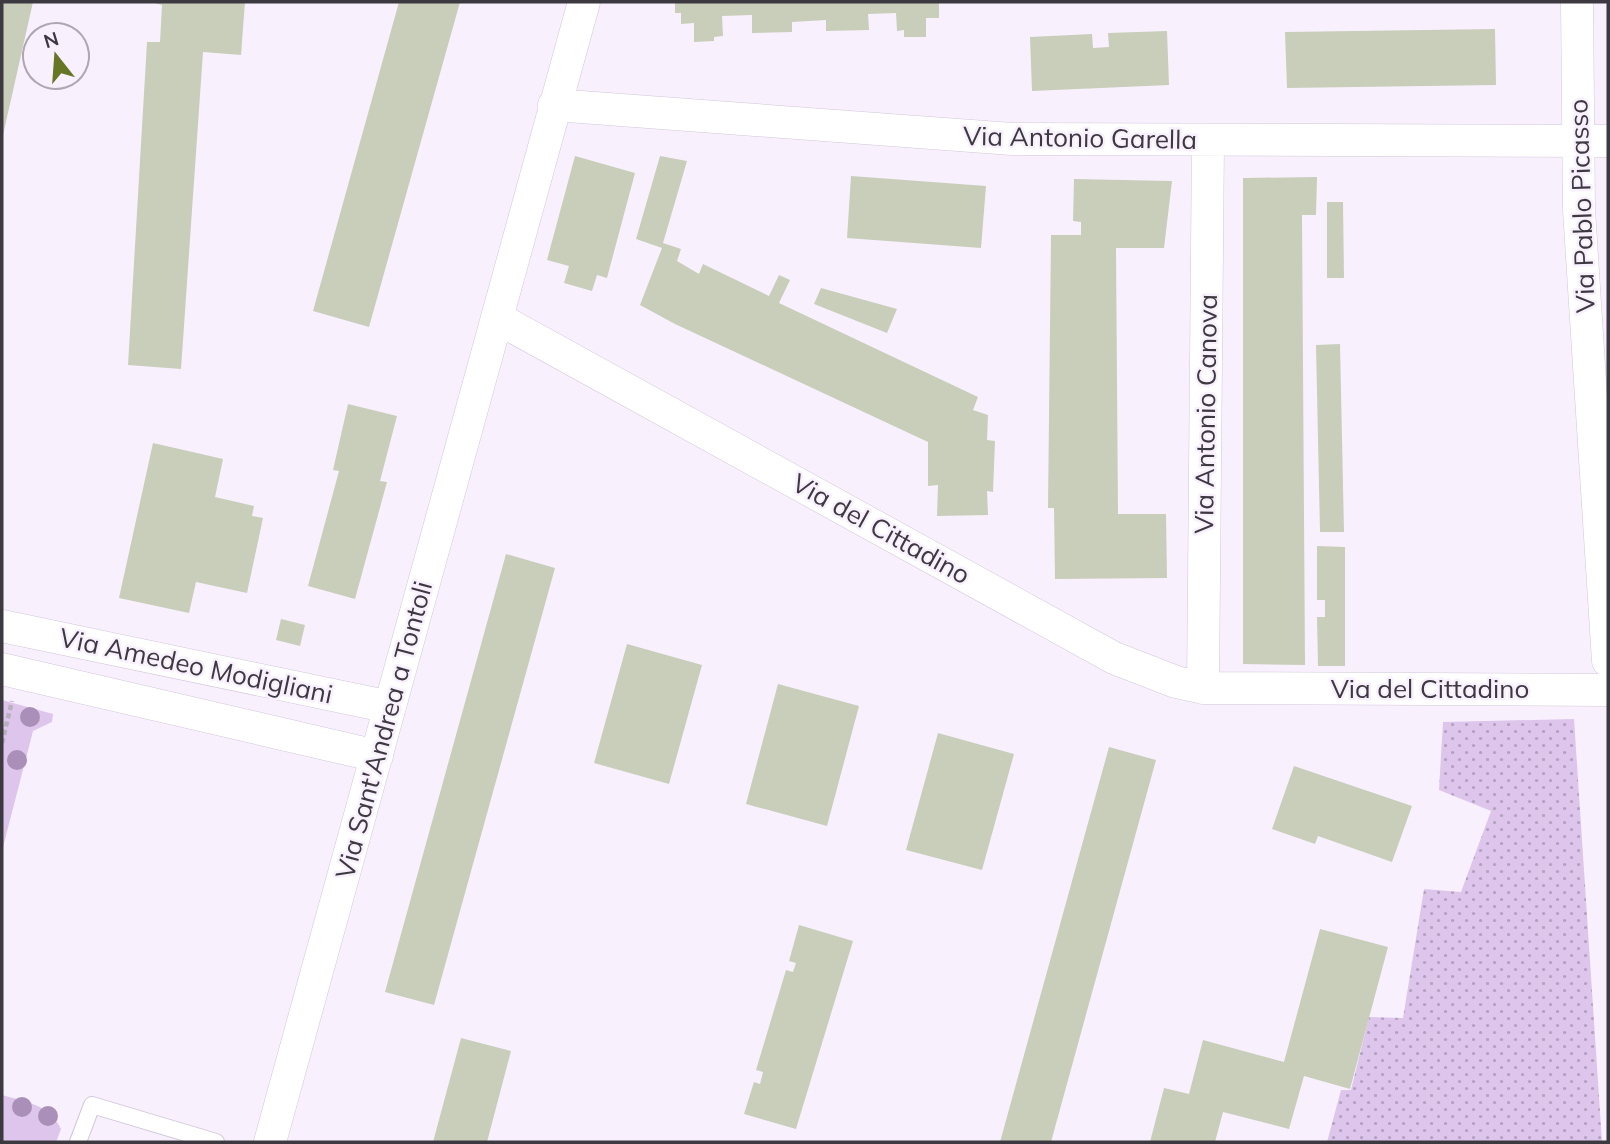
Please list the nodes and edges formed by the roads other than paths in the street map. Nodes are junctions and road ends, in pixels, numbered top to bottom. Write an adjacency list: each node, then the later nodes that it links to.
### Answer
1 (584, 2): 3 (street)
2 (1577, 2): 5 (street, Via Pablo Picasso)
3 (554, 105): 4 (street, Via Antonio Garella); 7 (street)
4 (1209, 141): 5 (street, Via Antonio Garella); 12 (street, Via Antonio Canova)
5 (1576, 141): 6 (street, Via Antonio Garella); 9 (street, Via Pablo Picasso)
6 (1608, 141)
7 (497, 318): 12 (street, Via del Cittadino); 14 (street, Via Sant'Andrea a Tontoli)
8 (2, 626): 11 (street, Via Amedeo Modigliani)
9 (1608, 661)
10 (10, 671): 15 (street, Via Amedeo Modigliani)
11 (289, 686): 14 (street, Via Amedeo Modigliani); 15 (street)
12 (1203, 688): 13 (street, Via del Cittadino)
13 (1608, 690)
14 (390, 707): 16 (street, Via Sant'Andrea a Tontoli)
15 (281, 733): 16 (street, Via Amedeo Modigliani)
16 (377, 755): 19 (street, Via Sant'Andrea a Tontoli)
17 (78, 1142): 18 (lane)
18 (216, 1142)
19 (270, 1142)

